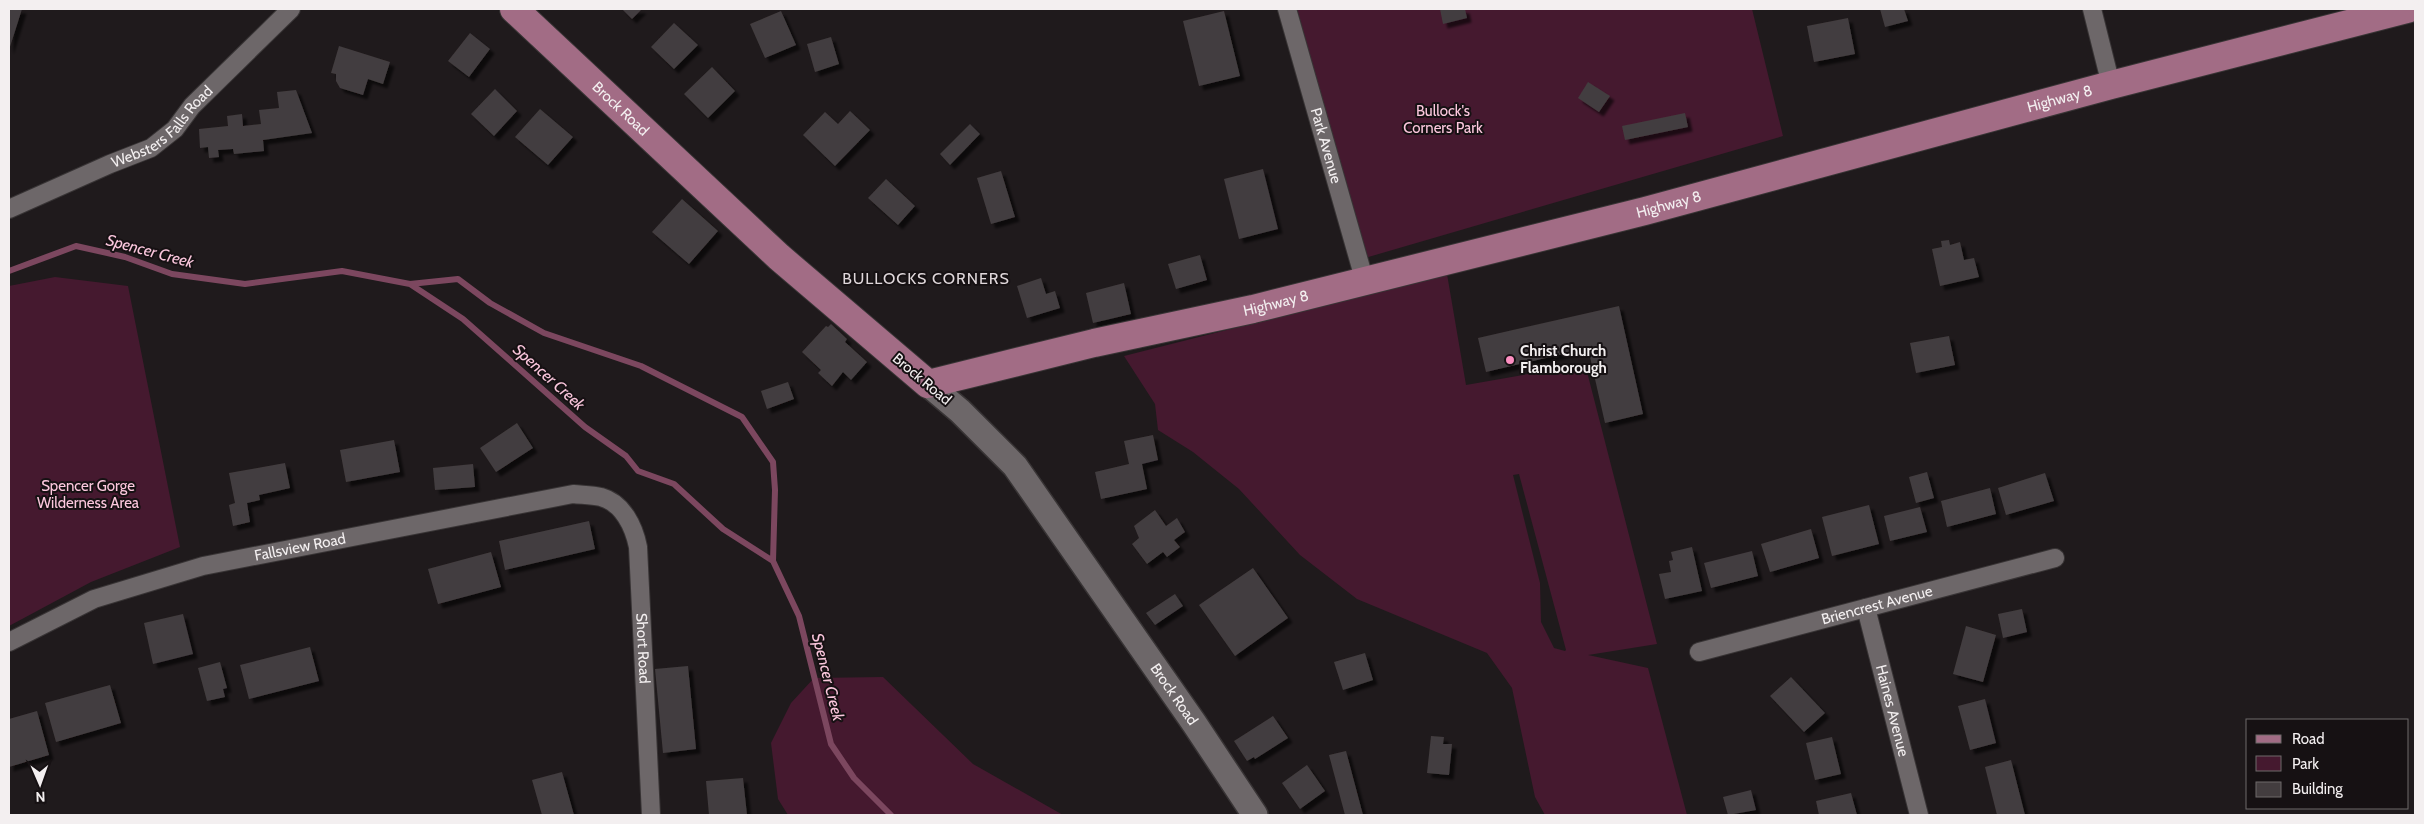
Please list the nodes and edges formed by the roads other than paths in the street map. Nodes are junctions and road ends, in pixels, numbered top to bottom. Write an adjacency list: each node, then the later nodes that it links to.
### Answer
1 (291, 9): 7 (street, Websters Falls Road)
2 (514, 9): 9 (main road, Brock Road)
3 (1287, 9): 8 (street, Park Avenue)
4 (2092, 9): 6 (street)
5 (2407, 9): 6 (main road, Highway 8)
6 (2111, 85): 8 (main road, Highway 8)
7 (9, 209)
8 (1365, 282): 9 (main road, Highway 8)
9 (928, 384): 16 (main road, Brock Road)
10 (602, 497): 13 (street, Fallsview Road); 15 (street, Short Road)
11 (2054, 558): 12 (street, Briencrest Avenue)
12 (1866, 608): 14 (street, Briencrest Avenue); 17 (street, Haines Avenue)
13 (9, 642)
14 (1699, 652)
15 (651, 815)
16 (1255, 815)
17 (1919, 815)

